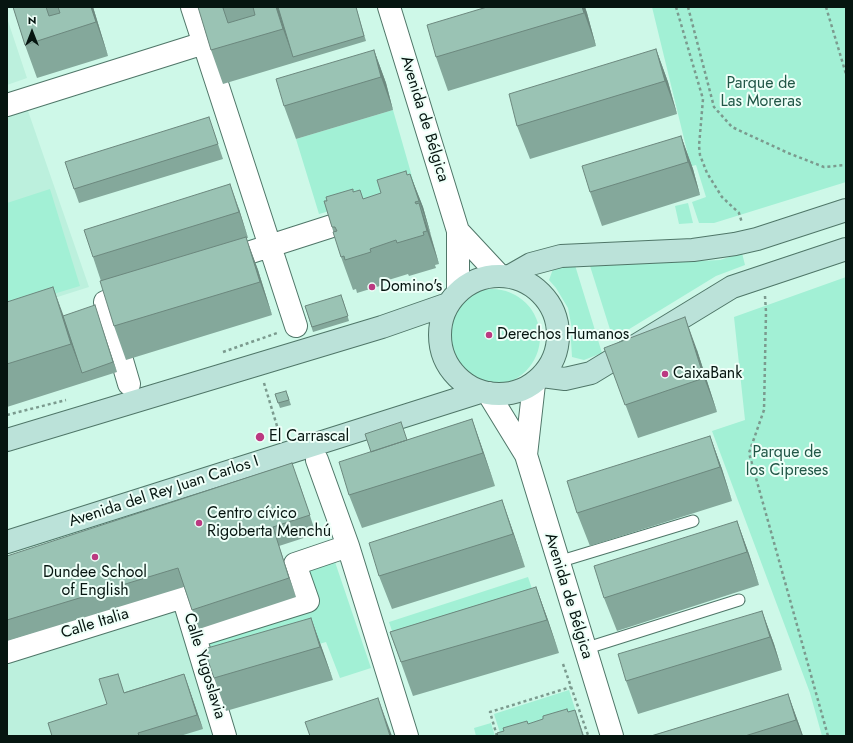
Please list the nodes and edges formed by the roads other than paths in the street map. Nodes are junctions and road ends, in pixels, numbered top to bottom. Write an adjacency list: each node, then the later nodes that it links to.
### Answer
1 (192, 7): 3 (street)
2 (389, 7): 7 (street, Avenida de Bélgica)
3 (204, 43): 4 (street); 8 (street)
4 (7, 105)
5 (846, 210): 11 (main road)
6 (381, 211): 8 (street)
7 (458, 231): 11 (street); 13 (street)
8 (270, 245): 10 (street); 14 (street)
9 (846, 249): 15 (main road)
10 (203, 268)
11 (504, 276): 13 (main road); 15 (main road)
12 (150, 287): 16 (street)
13 (453, 298): 17 (main road); 18 (main road)
14 (296, 326)
15 (538, 380): 17 (main road); 19 (street)
16 (129, 384)
17 (484, 392): 19 (street); 22 (main road, Avenida del Rey Juan Carlos I)
18 (7, 440)
19 (526, 455): 24 (street, Avenida de Bélgica)
20 (317, 460): 23 (street)
21 (693, 521): 24 (lane)
22 (7, 542)
23 (348, 546): 27 (street); 31 (street)
24 (558, 562): 28 (street, Avenida de Bélgica)
25 (183, 597): 27 (street, Calle Yugoslavia); 29 (street, Calle Italia)
26 (739, 600): 28 (lane)
27 (196, 636): 30 (street, Calle Yugoslavia)
28 (584, 649): 32 (street, Avenida de Bélgica)
29 (7, 652)
30 (226, 736)
31 (407, 736)
32 (612, 736)

